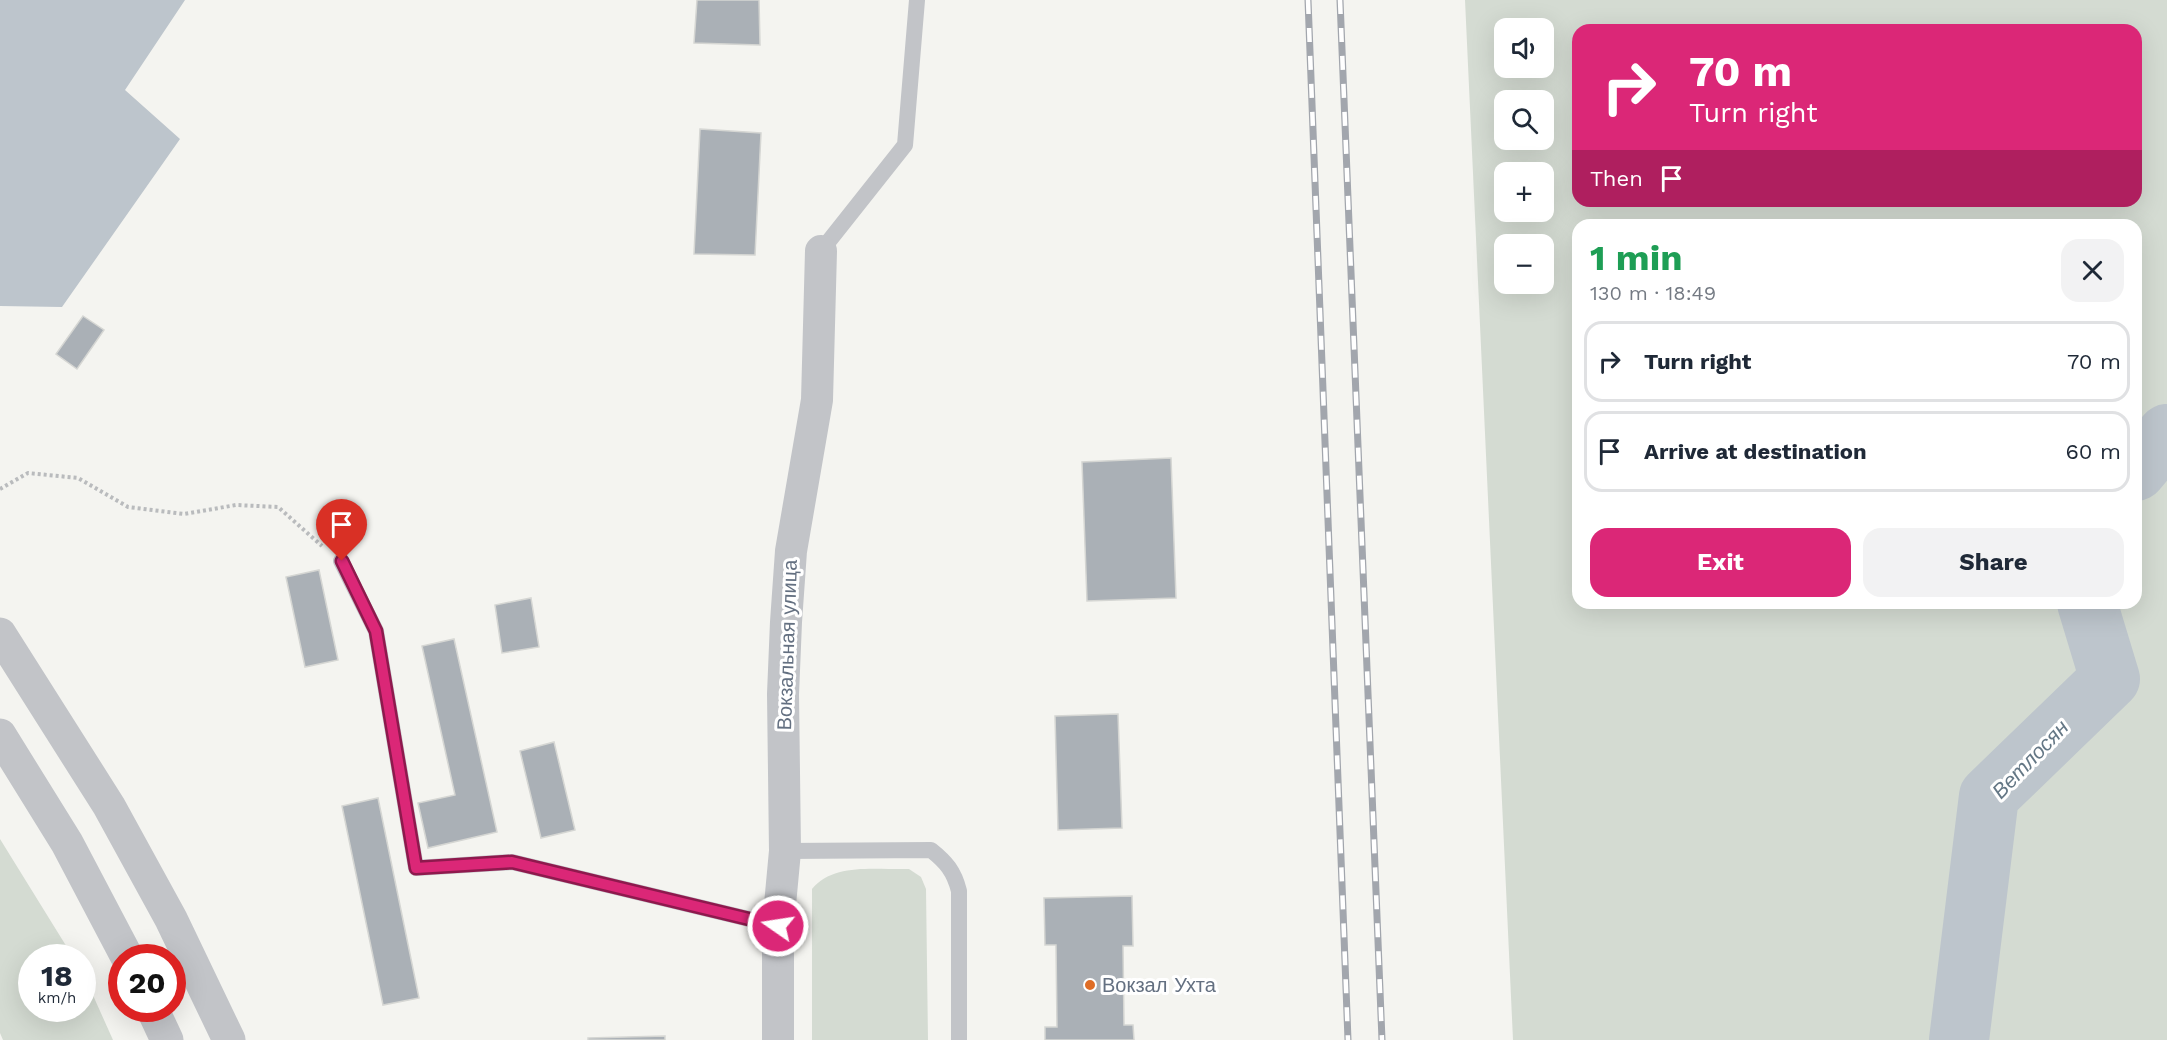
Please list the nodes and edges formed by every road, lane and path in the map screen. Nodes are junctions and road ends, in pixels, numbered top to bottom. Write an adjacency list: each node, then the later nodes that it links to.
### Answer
1 (917, 0): 2 (lane)
2 (821, 251): 7 (street, Вокзальная улица)
3 (0, 489): 4 (path)
4 (342, 561): 8 (lane)
5 (0, 634): 12 (street)
6 (0, 735): 9 (street)
7 (784, 851): 8 (street, Вокзальная улица); 14 (lane)
8 (778, 926): 13 (street, Вокзальная улица)
9 (120, 944)
10 (159, 1022): 11 (street)
11 (167, 1040)
12 (229, 1040)
13 (778, 1040)
14 (959, 1040)

